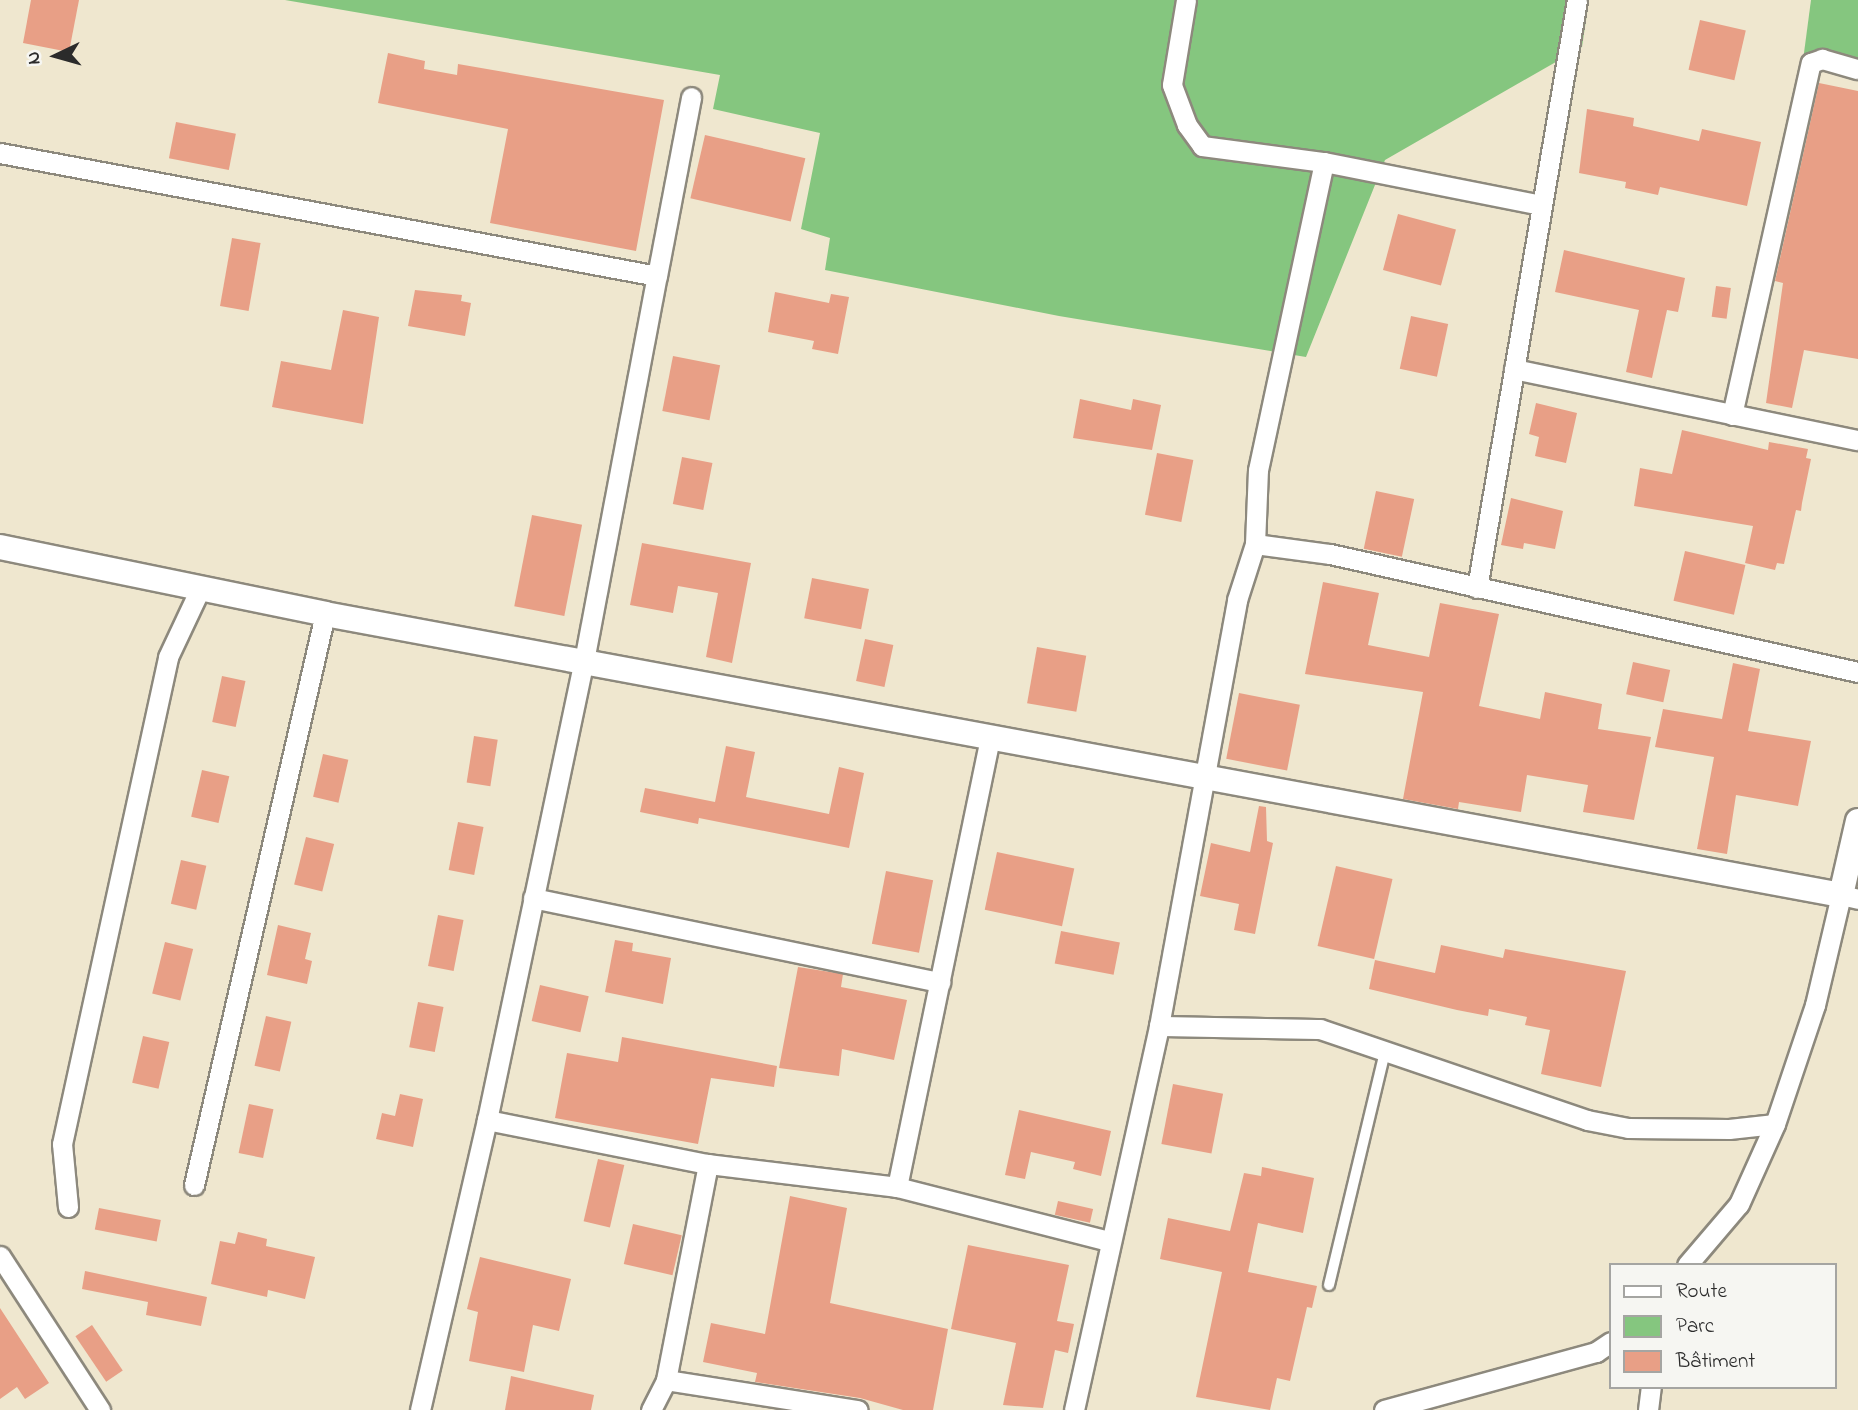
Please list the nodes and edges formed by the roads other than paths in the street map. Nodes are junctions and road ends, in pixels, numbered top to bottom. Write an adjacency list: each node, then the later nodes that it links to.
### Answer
1 (1186, 0): 6 (street)
2 (1577, 0): 7 (street)
3 (1858, 69): 10 (street)
4 (691, 97): 8 (street)
5 (0, 153): 8 (street)
6 (1324, 162): 7 (street); 12 (street)
7 (1542, 205): 9 (street)
8 (657, 276): 17 (street)
9 (1514, 369): 10 (street); 14 (street)
10 (1732, 415): 11 (street)
11 (1858, 440)
12 (1255, 544): 14 (street); 20 (street)
13 (0, 547): 15 (street)
14 (1477, 588): 18 (street)
15 (200, 589): 16 (street); 32 (street)
16 (325, 614): 17 (street); 30 (street)
17 (584, 661): 19 (street); 23 (street)
18 (1858, 672)
19 (990, 739): 20 (street); 24 (street)
20 (1207, 780): 22 (street); 25 (street)
21 (1858, 821): 22 (street)
22 (1849, 897): 28 (street)
23 (533, 898): 24 (street); 27 (street)
24 (940, 982): 31 (street)
25 (1159, 1026): 26 (street); 33 (street)
26 (1386, 1049): 28 (street); 36 (lane)
27 (487, 1120): 29 (street); 41 (street)
28 (1775, 1124): 35 (street)
29 (708, 1164): 31 (street); 38 (street)
30 (194, 1185)
31 (897, 1187): 33 (street)
32 (68, 1207)
33 (1109, 1241): 44 (street)
34 (0, 1256): 40 (street)
35 (1689, 1263)
36 (1329, 1285)
37 (1610, 1343): 45 (street)
38 (666, 1380): 42 (street); 43 (street)
39 (1651, 1389): 46 (street)
40 (100, 1410)
41 (420, 1410)
42 (651, 1410)
43 (858, 1410)
44 (1074, 1410)
45 (1384, 1410)
46 (1648, 1410)

